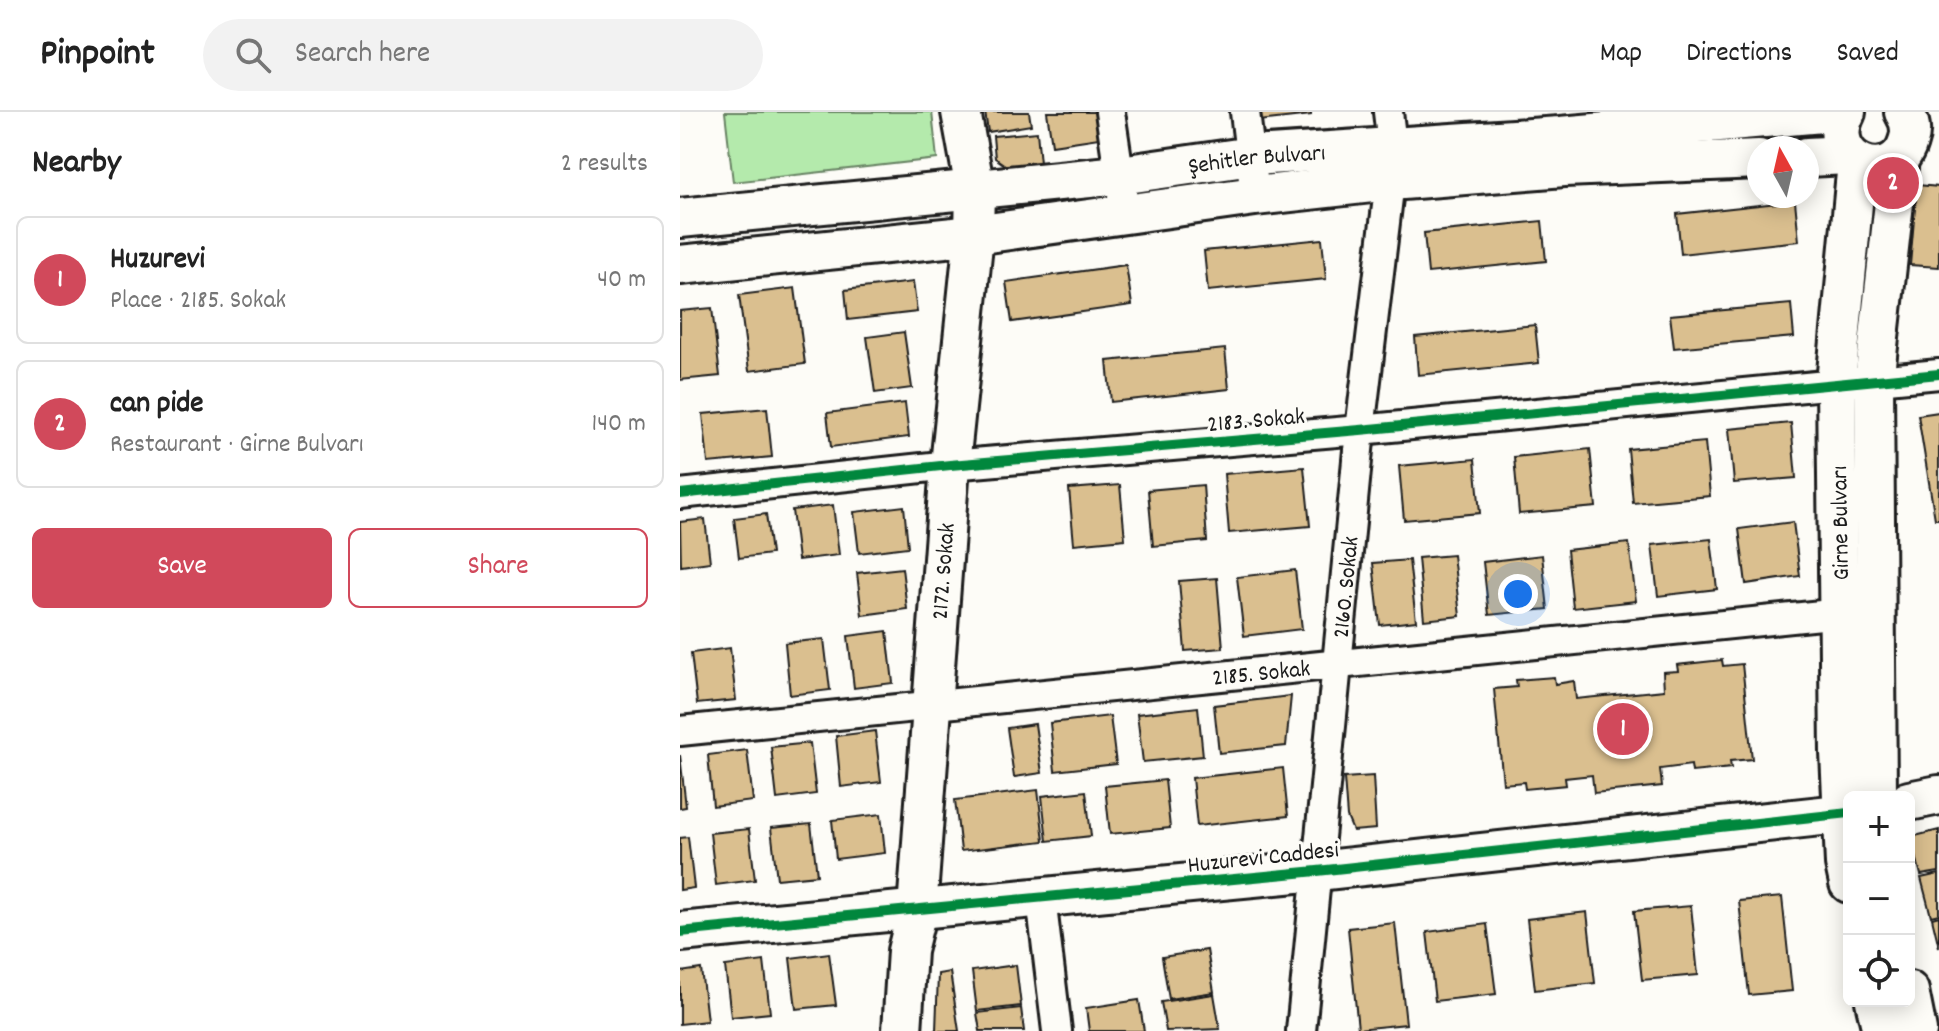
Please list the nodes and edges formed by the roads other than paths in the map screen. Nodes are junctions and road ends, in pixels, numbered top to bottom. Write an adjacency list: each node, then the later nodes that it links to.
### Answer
1 (961, 112): 13 (main road, 2172. Sokak)
2 (1110, 112): 12 (street)
3 (1245, 112): 8 (street)
4 (1834, 112): 7 (main road, Şehitler Bulvarı)
5 (1846, 112): 11 (main road)
6 (1912, 142): 11 (main road); 20 (main road, Girne Bulvarı)
7 (1390, 146): 8 (main road, Şehitler Bulvarı); 10 (main road, Şehitler Bulvarı); 14 (main road, Şehitler Bulvarı); 22 (street, 2160. Sokak)
8 (1252, 156): 12 (main road, Şehitler Bulvarı); 14 (street)
9 (1819, 158): 11 (main road)
10 (1747, 159)
11 (1853, 159): 21 (main road, Girne Bulvarı)
12 (1120, 175): 13 (main road, Şehitler Bulvarı); 15 (street)
13 (975, 189): 16 (main road, Şehitler Bulvarı); 17 (main road, 2172. Sokak)
14 (1255, 196): 15 (main road, Şehitler Bulvarı)
15 (1125, 213): 17 (main road, Şehitler Bulvarı)
16 (680, 218)
17 (974, 235): 18 (main road, Şehitler Bulvarı); 23 (main road, 2172. Sokak)
18 (680, 265)
19 (1939, 374): 20 (street, 2183. Sokak)
20 (1874, 382): 21 (street, 2183. Sokak); 30 (main road, Girne Bulvarı)
21 (1836, 383): 22 (street, 2183. Sokak); 25 (main road, Girne Bulvarı)
22 (1360, 430): 23 (street, 2183. Sokak); 26 (street, 2160. Sokak)
23 (950, 465): 24 (street, 2183. Sokak); 27 (main road, 2172. Sokak)
24 (680, 494)
25 (1841, 613): 26 (street, 2185. Sokak); 29 (main road, Girne Bulvarı)
26 (1337, 666): 27 (street, 2185. Sokak); 34 (street, 2160. Sokak)
27 (934, 703): 28 (street, 2185. Sokak); 36 (main road, 2172. Sokak)
28 (680, 731)
29 (1844, 791)
30 (1877, 791)
31 (1939, 795): 32 (main road)
32 (1915, 800)
33 (1843, 814): 34 (main road, Huzurevi Caddesi)
34 (1317, 871): 35 (main road, Huzurevi Caddesi); 42 (street, 2160. Sokak)
35 (1041, 898): 36 (main road, Huzurevi Caddesi); 41 (street)
36 (917, 910): 37 (main road, Huzurevi Caddesi); 40 (main road, 2172. Sokak)
37 (680, 932)
38 (1876, 1007): 43 (main road)
39 (1912, 1007): 44 (main road)
40 (902, 1031)
41 (1057, 1031)
42 (1301, 1031)
43 (1882, 1031)
44 (1917, 1031)

